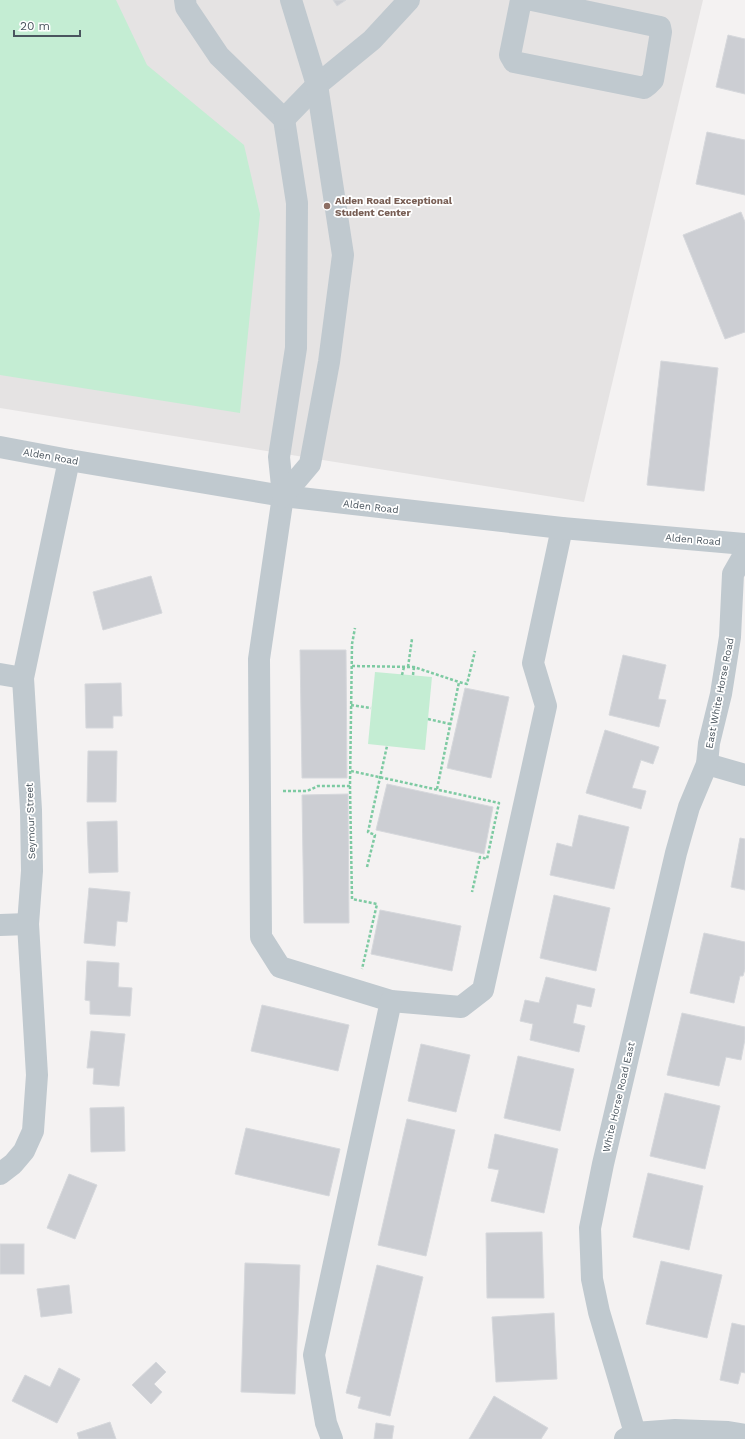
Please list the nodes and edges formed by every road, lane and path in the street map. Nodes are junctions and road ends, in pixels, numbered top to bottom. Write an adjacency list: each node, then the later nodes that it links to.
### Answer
1 (185, 0): 7 (street)
2 (291, 0): 6 (street)
3 (410, 0): 6 (street)
4 (521, 0): 5 (street)
5 (532, 0)
6 (317, 85): 7 (street); 10 (street)
7 (284, 119): 10 (street)
8 (0, 447): 9 (street, Alden Road)
9 (69, 460): 10 (street, Alden Road); 24 (street, Seymour Street)
10 (283, 496): 11 (street, Alden Road); 37 (street)
11 (562, 528): 12 (street, Alden Road); 43 (street)
12 (745, 544)
13 (745, 553): 31 (street, East White Horse Road)
14 (355, 628): 17 (path)
15 (412, 639): 19 (path)
16 (475, 651): 25 (path)
17 (352, 666): 18 (path); 26 (path)
18 (404, 667): 19 (path); 22 (path)
19 (408, 667): 20 (path)
20 (414, 667): 23 (path); 25 (path)
21 (0, 674): 24 (street)
22 (402, 675)
23 (413, 676)
24 (23, 678): 40 (street, Seymour Street)
25 (459, 682): 29 (path)
26 (351, 705): 27 (path); 32 (path)
27 (371, 708)
28 (428, 719): 29 (path)
29 (450, 724): 36 (path)
30 (387, 746): 34 (path)
31 (707, 764): 33 (street); 46 (street, White Horse Road East)
32 (351, 771): 34 (path); 35 (path)
33 (745, 775)
34 (380, 777): 36 (path); 38 (path)
35 (350, 786): 37 (path); 42 (path)
36 (436, 789): 39 (path)
37 (260, 792): 42 (street)
38 (367, 867)
39 (472, 892)
40 (28, 924): 41 (street); 44 (street, Seymour Street)
41 (0, 925)
42 (357, 991): 43 (street)
43 (391, 1001): 47 (street)
44 (0, 1174)
45 (745, 1434): 46 (street)
46 (630, 1436)
47 (332, 1439)

